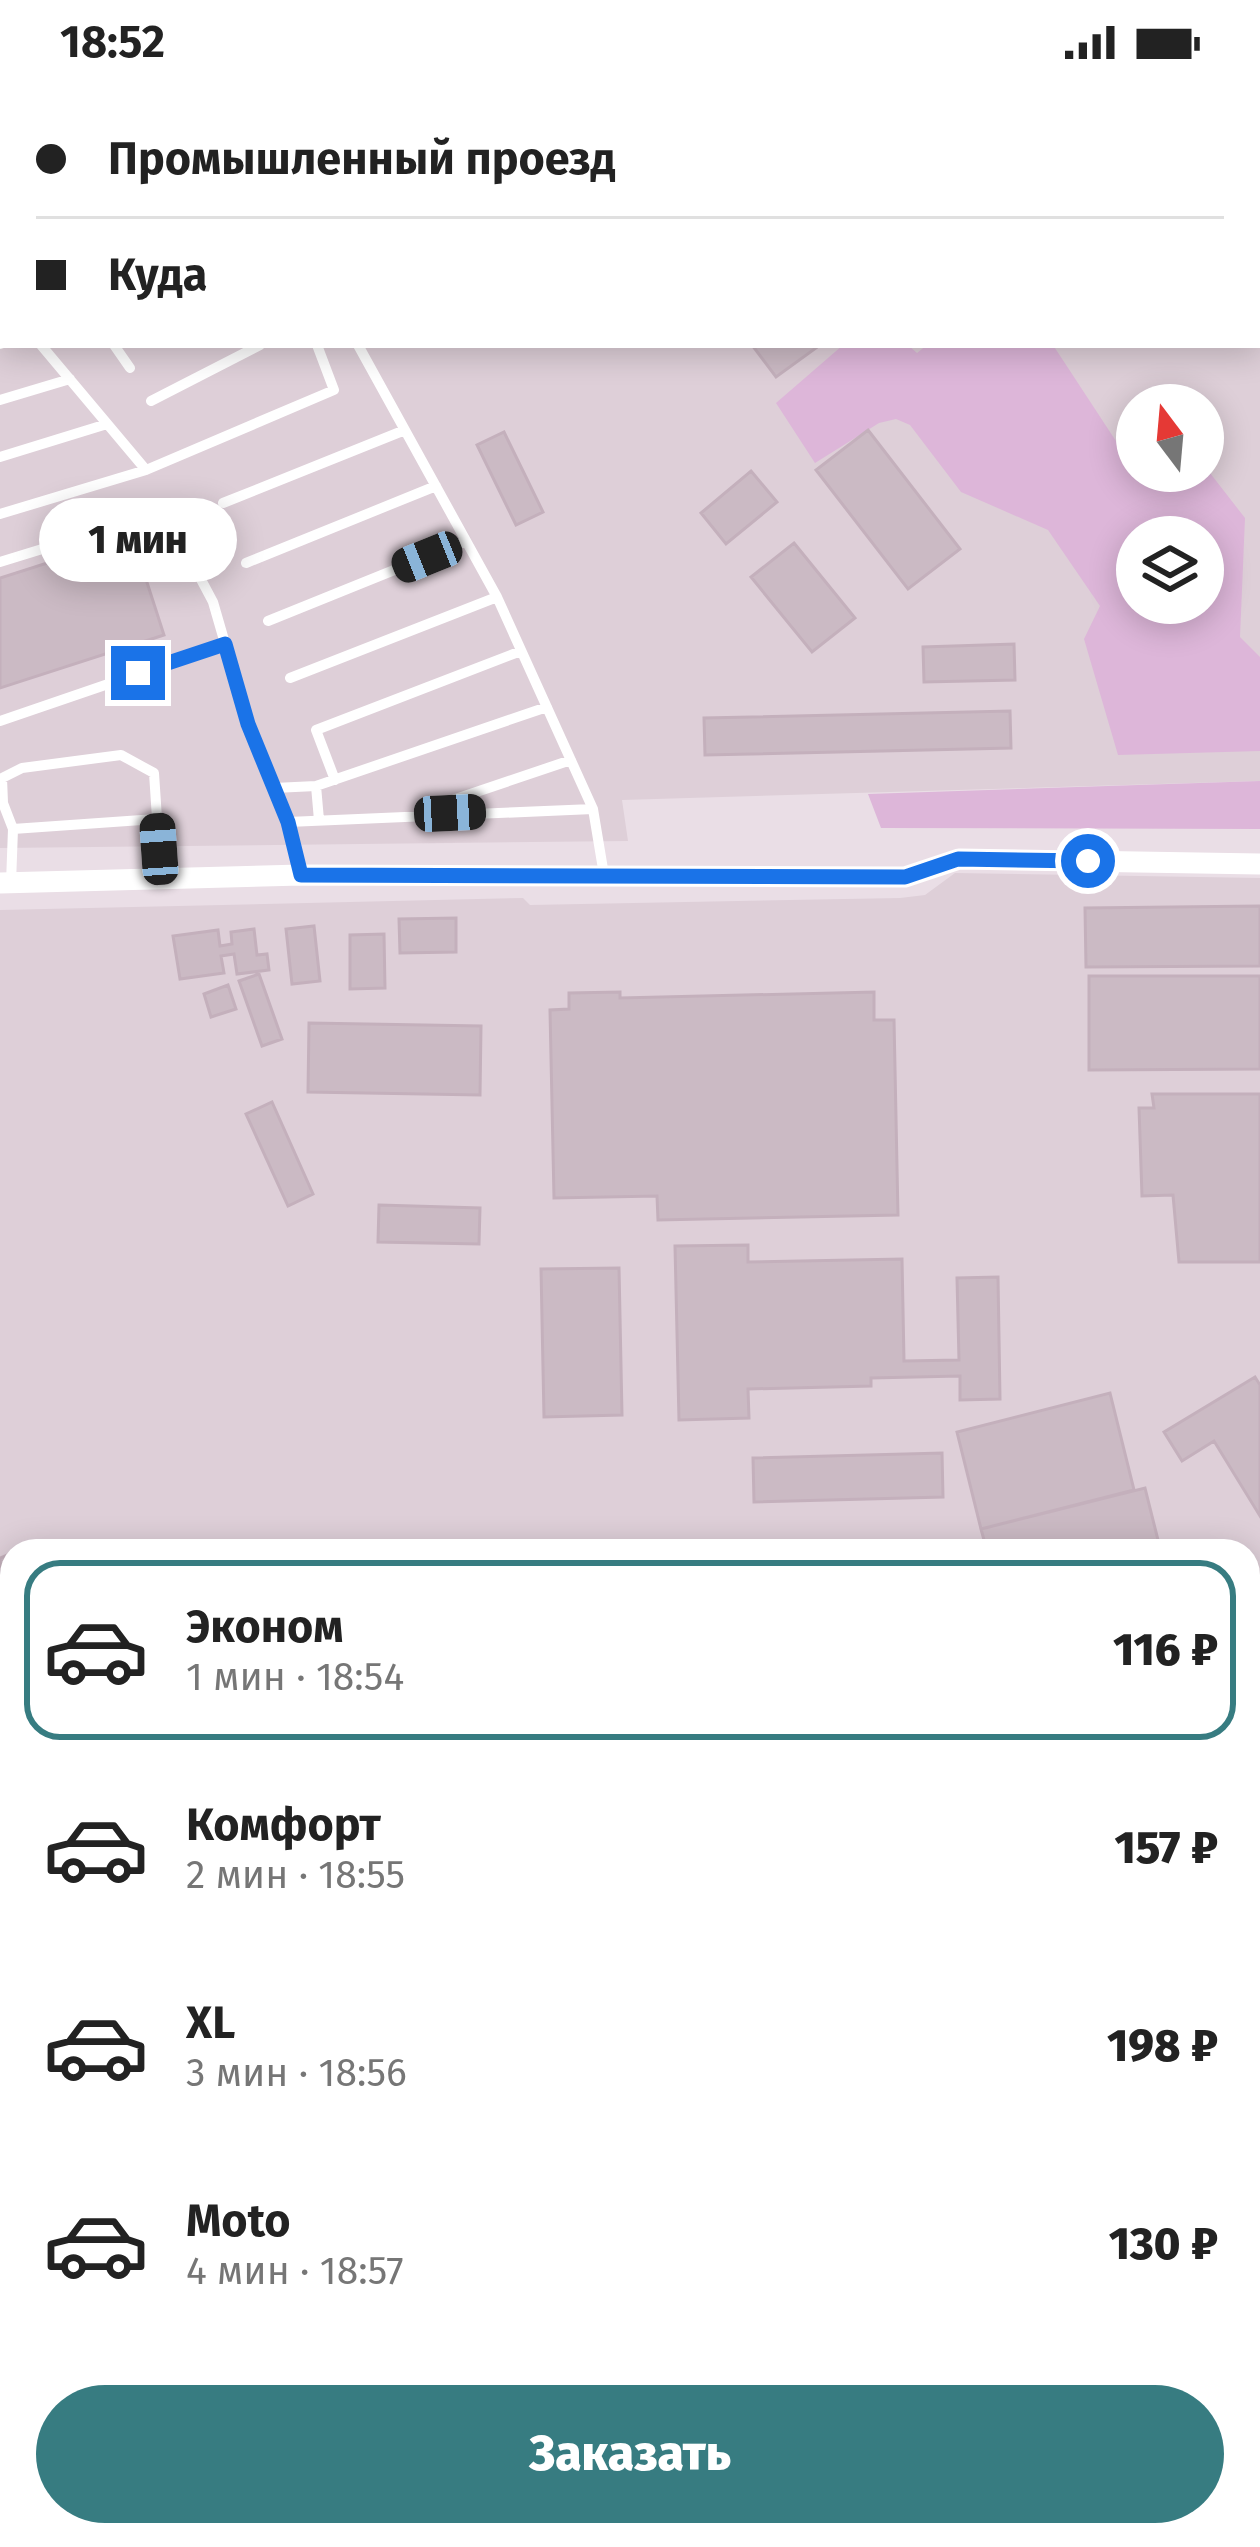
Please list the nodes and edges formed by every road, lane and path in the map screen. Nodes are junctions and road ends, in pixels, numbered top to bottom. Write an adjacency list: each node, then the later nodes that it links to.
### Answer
1 (44, 348): 7 (lane)
2 (116, 348): 6 (lane)
3 (254, 348): 9 (lane)
4 (318, 348): 13 (lane)
5 (360, 348): 11 (lane)
6 (130, 368)
7 (70, 379): 8 (lane); 10 (lane)
8 (0, 400)
9 (152, 401)
10 (107, 424): 12 (lane); 13 (lane)
11 (405, 430): 14 (lane); 15 (lane)
12 (0, 457)
13 (146, 470): 16 (lane)
14 (436, 486): 17 (lane); 19 (lane)
15 (223, 503)
16 (0, 514)
17 (466, 541): 20 (lane); 21 (lane)
18 (0, 562): 22 (lane)
19 (246, 563)
20 (496, 596): 23 (lane); 24 (lane)
21 (268, 621)
22 (225, 644): 26 (lane); 30 (lane)
23 (521, 651): 25 (lane); 28 (lane)
24 (290, 678)
25 (547, 707): 27 (lane); 28 (lane)
26 (0, 721)
27 (571, 760): 31 (lane); 32 (lane)
28 (334, 780): 29 (lane)
29 (316, 786): 30 (lane); 34 (lane)
30 (274, 788): 35 (lane)
31 (593, 809): 32 (lane); 39 (lane)
32 (412, 814): 34 (lane)
33 (157, 819): 36 (lane); 36 (lane); 40 (lane)
34 (319, 820): 35 (lane)
35 (288, 822): 38 (lane)
36 (13, 829): 41 (lane)
37 (1260, 864): 39 (street)
38 (301, 875): 39 (street); 40 (street)
39 (604, 875)
40 (161, 879): 41 (street)
41 (6, 883)

